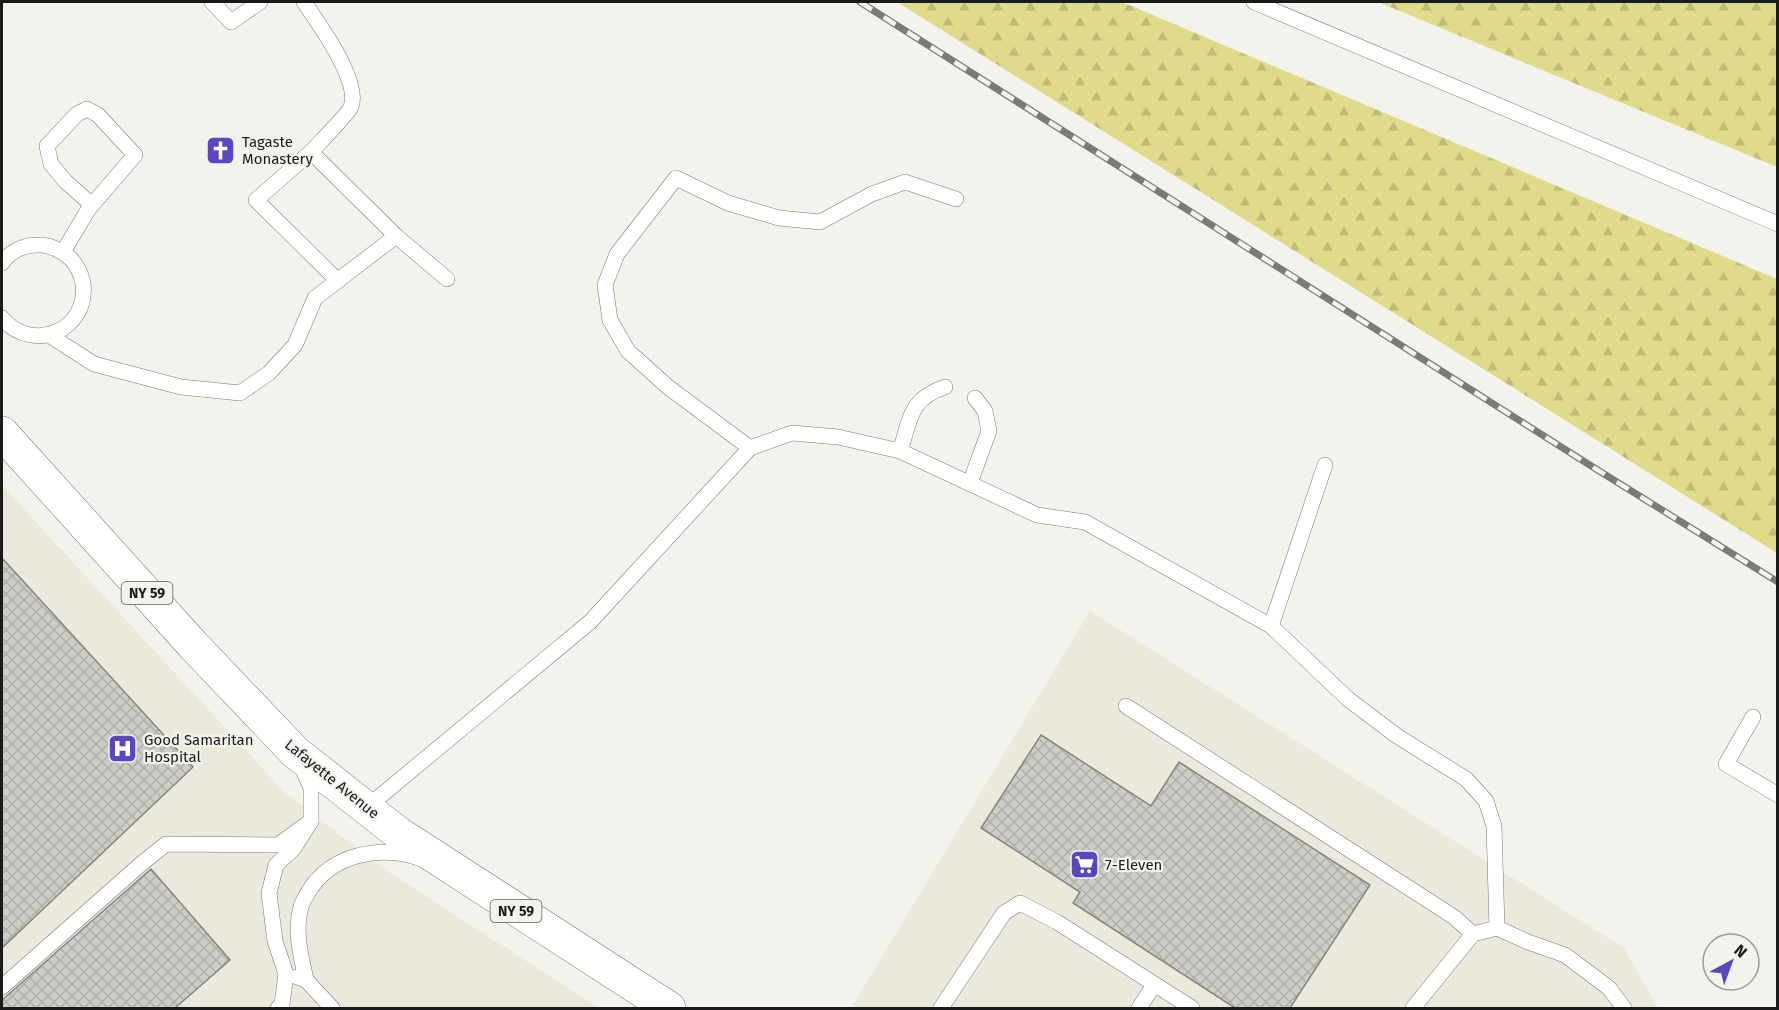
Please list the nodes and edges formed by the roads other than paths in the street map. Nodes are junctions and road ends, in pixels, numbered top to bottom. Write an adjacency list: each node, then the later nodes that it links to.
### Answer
1 (212, 2): 2 (lane)
2 (260, 2)
3 (304, 2): 5 (lane)
4 (1254, 2): 8 (lane)
5 (311, 152): 9 (lane); 13 (lane)
6 (956, 200): 19 (lane)
7 (92, 205): 7 (lane); 10 (lane)
8 (1778, 224)
9 (396, 236): 12 (lane); 13 (lane)
10 (63, 252): 11 (lane); 15 (lane)
11 (2, 263)
12 (447, 279)
13 (338, 280): 15 (lane)
14 (3, 322): 15 (lane)
15 (49, 335)
16 (945, 387): 20 (lane)
17 (975, 398): 22 (lane)
18 (2, 433): 26 (main road, Lafayette Avenue / NY 59)
19 (750, 447): 20 (lane); 28 (lane)
20 (900, 451): 22 (lane)
21 (1325, 465): 23 (lane)
22 (970, 483): 23 (lane)
23 (1271, 626): 31 (lane)
24 (1126, 706): 32 (lane)
25 (1753, 717): 27 (lane)
26 (295, 752): 28 (main road, Lafayette Avenue / NY 59); 29 (lane)
27 (1778, 795)
28 (366, 808): 30 (main road, Lafayette Avenue / NY 59)
29 (311, 821): 33 (lane); 36 (lane)
30 (450, 868): 34 (lane); 39 (main road, Lafayette Avenue / NY 59)
31 (1497, 928): 32 (lane); 44 (lane)
32 (1473, 934): 43 (lane)
33 (286, 974): 34 (lane); 37 (lane)
34 (306, 980): 38 (lane)
35 (1154, 985): 40 (lane); 41 (lane); 42 (lane)
36 (2, 987)
37 (278, 1008)
38 (332, 1008)
39 (669, 1008)
40 (941, 1008)
41 (1139, 1008)
42 (1192, 1008)
43 (1413, 1008)
44 (1624, 1008)

